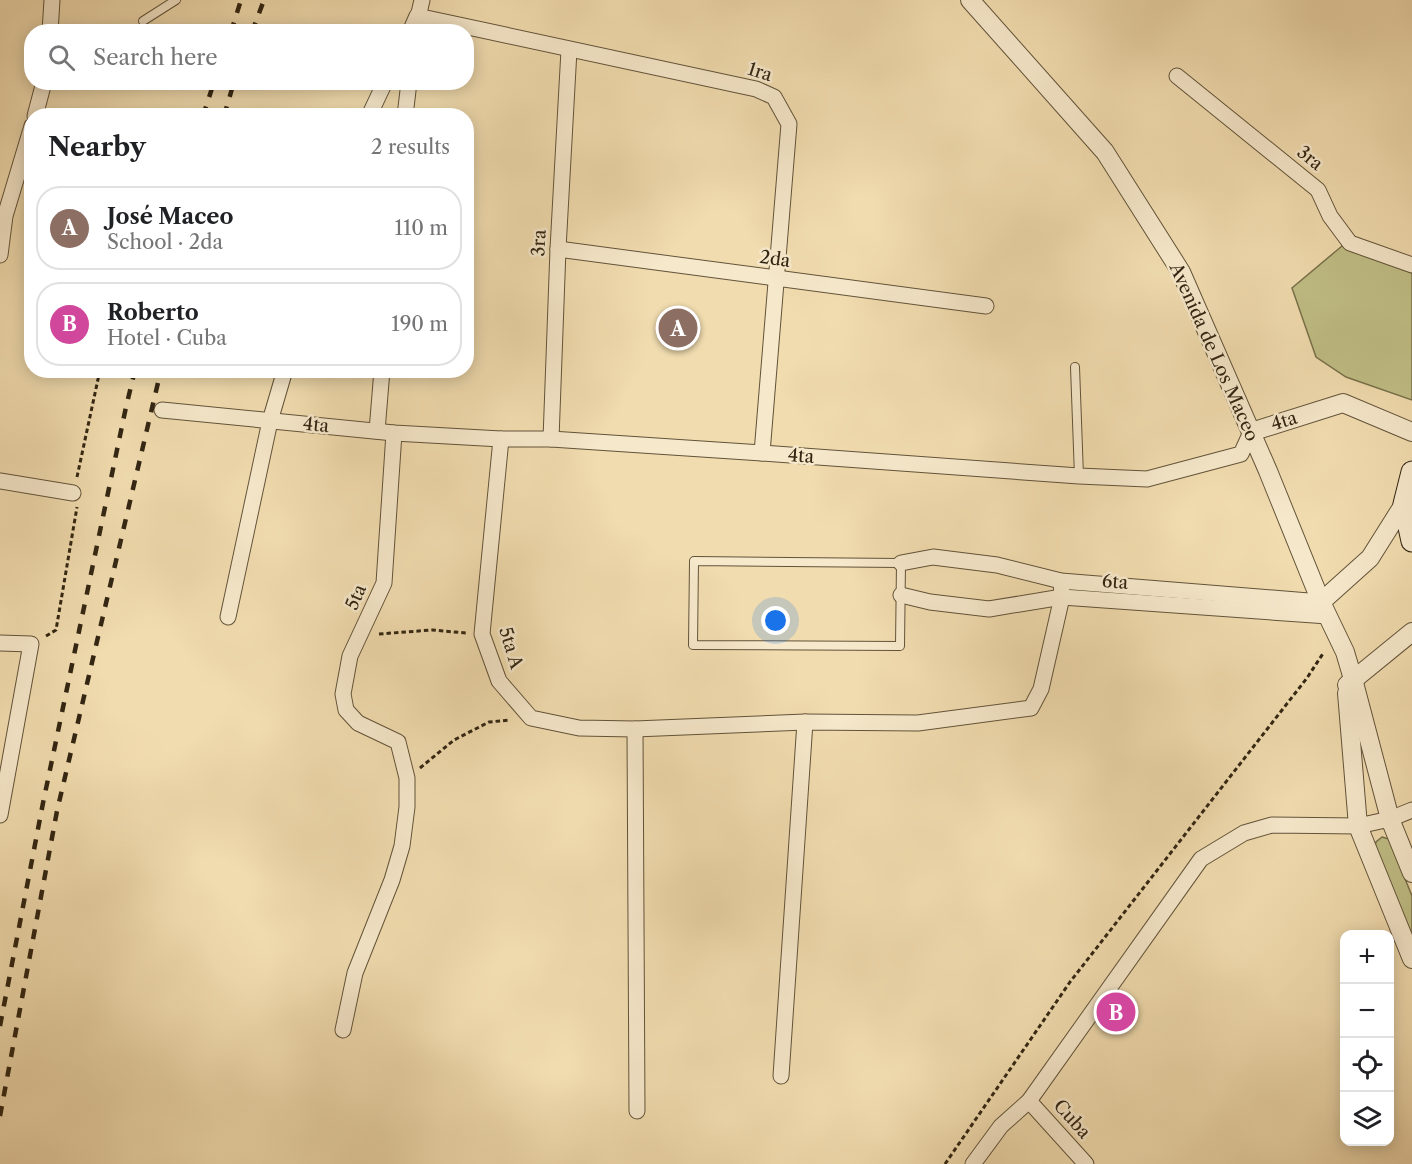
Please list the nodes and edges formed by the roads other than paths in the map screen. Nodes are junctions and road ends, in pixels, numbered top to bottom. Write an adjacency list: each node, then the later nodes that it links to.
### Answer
1 (52, 0): 6 (street)
2 (176, 0): 5 (lane)
3 (422, 0): 7 (street)
4 (976, 2): 29 (street, Avenida de Los Maceo)
5 (143, 21)
6 (50, 24)
7 (416, 24)
8 (474, 34): 9 (street, 1ra)
9 (569, 50): 18 (street, 3ra); 21 (street, 1ra)
10 (1177, 76): 20 (street, 3ra)
11 (42, 90): 14 (street)
12 (381, 90): 15 (street)
13 (408, 90): 16 (street)
14 (36, 108)
15 (373, 108)
16 (406, 108)
17 (24, 153): 19 (street)
18 (558, 249): 21 (street, 2da); 33 (street, 3ra)
19 (0, 255)
20 (1412, 265)
21 (776, 279): 22 (street, 2da); 34 (street, 1ra)
22 (986, 306)
23 (1076, 367): 36 (lane)
24 (283, 378): 27 (street)
25 (381, 378): 28 (street)
26 (162, 410): 27 (street, 4ta)
27 (270, 421): 28 (street, 4ta); 46 (street)
28 (377, 431): 31 (street, 4ta)
29 (1251, 432): 30 (street, 4ta); 36 (street, 4ta); 45 (street, Avenida de Los Maceo)
30 (1412, 432)
31 (394, 433): 32 (street, 4ta); 60 (street, 5ta)
32 (501, 439): 33 (street, 4ta); 53 (street, 5ta A)
33 (551, 439): 34 (street, 4ta)
34 (762, 453): 36 (street, 4ta)
35 (1412, 472): 39 (main road)
36 (1079, 476)
37 (0, 482): 38 (street)
38 (74, 493)
39 (1404, 504): 40 (main road); 45 (street)
40 (1412, 541)
41 (901, 563): 42 (street, 6ta); 43 (lane); 43 (lane)
42 (1061, 581): 44 (street); 45 (street, 6ta)
43 (901, 595): 44 (street, 6ta)
44 (1062, 597): 45 (street, 6ta); 52 (street)
45 (1324, 609): 51 (street, Avenida de Los Maceo); 51 (street, Avenida de Los Maceo)
46 (228, 617)
47 (1412, 632): 50 (street)
48 (0, 643): 55 (street)
49 (1412, 647): 50 (street)
50 (1383, 654): 51 (street)
51 (1350, 682): 56 (street, Avenida de Los Maceo); 57 (street, Avenida de Los Maceo)
52 (805, 722): 53 (street); 61 (street)
53 (635, 729): 63 (street)
54 (1412, 810): 56 (street)
55 (0, 815)
56 (1390, 819): 57 (street); 58 (street, Avenida de Los Maceo)
57 (1358, 826): 59 (street, Avenida de Los Maceo); 62 (street)
58 (1412, 873)
59 (1412, 959)
60 (343, 1030)
61 (781, 1076)
62 (1029, 1101): 64 (street); 65 (street, Cuba)
63 (637, 1111)
64 (973, 1164)
65 (1086, 1164)

